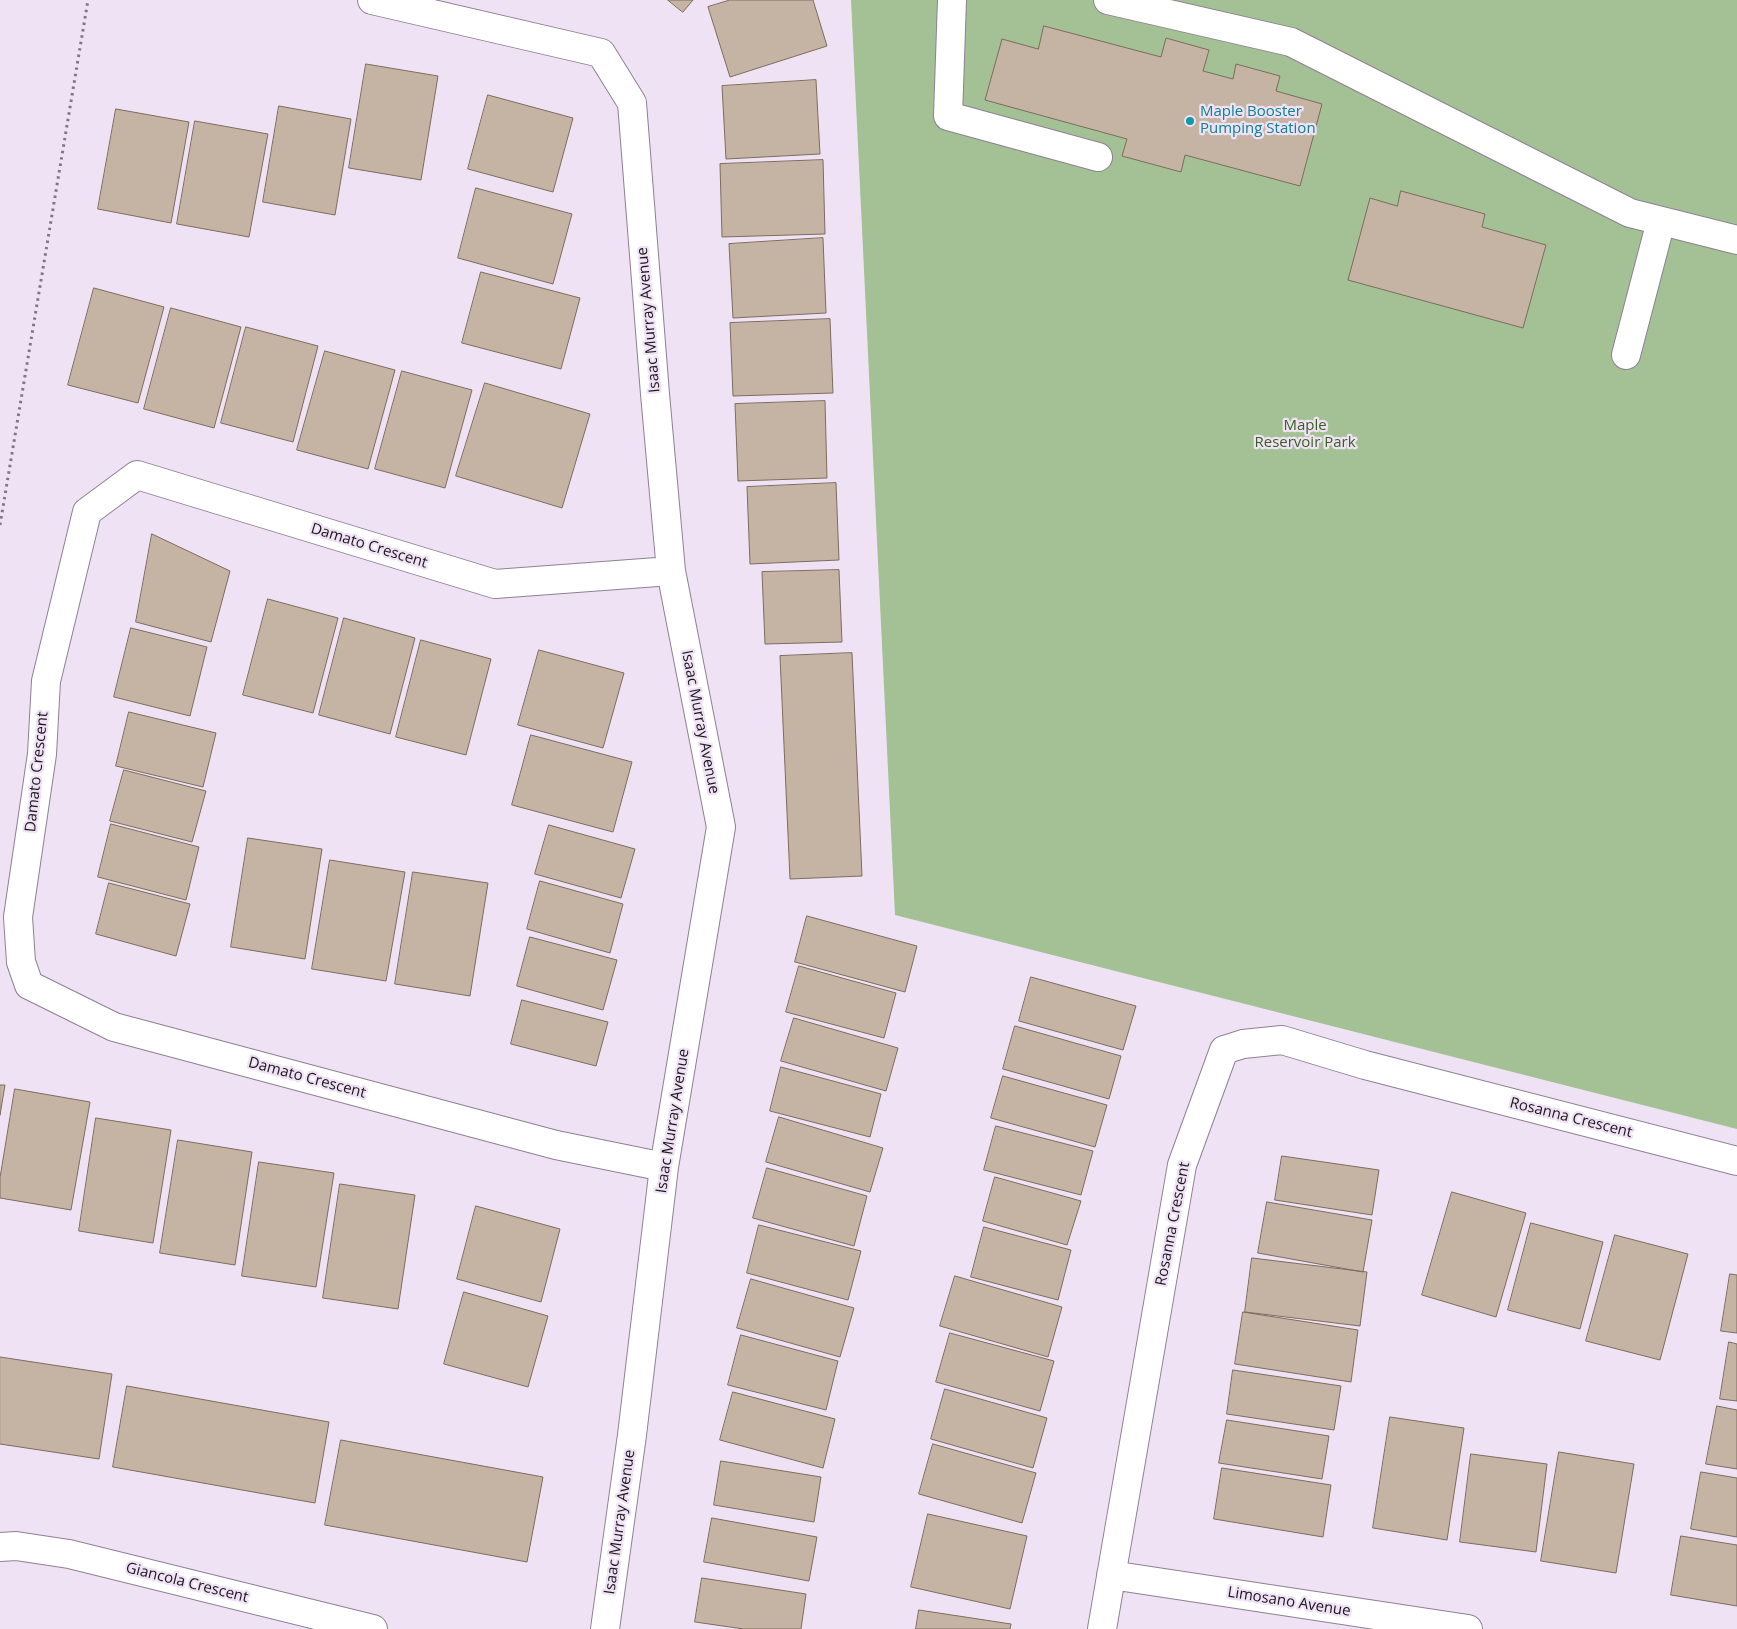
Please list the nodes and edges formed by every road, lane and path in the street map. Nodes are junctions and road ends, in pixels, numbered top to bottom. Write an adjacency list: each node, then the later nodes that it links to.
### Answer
1 (88, 0): 9 (path)
2 (372, 0): 10 (street, Isaac Murray Avenue)
3 (952, 0): 5 (street)
4 (1108, 0): 6 (street)
5 (1098, 157)
6 (1661, 221): 7 (street); 8 (street)
7 (1737, 240)
8 (1626, 355)
9 (0, 525)
10 (671, 571): 12 (street, Isaac Murray Avenue); 12 (street, Damato Crescent)
11 (1737, 1160): 14 (street, Rosanna Crescent)
12 (664, 1167): 16 (street, Isaac Murray Avenue)
13 (0, 1547): 15 (street, Giancola Crescent)
14 (1111, 1575): 17 (street, Rosanna Crescent); 18 (street, Limosano Avenue)
15 (373, 1629)
16 (605, 1629)
17 (1102, 1629)
18 (1468, 1629)

